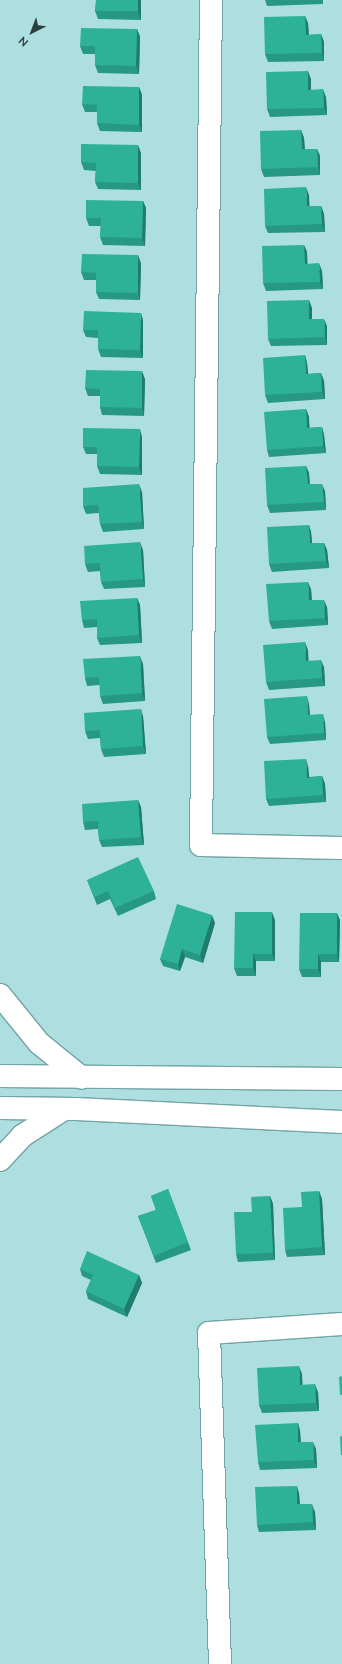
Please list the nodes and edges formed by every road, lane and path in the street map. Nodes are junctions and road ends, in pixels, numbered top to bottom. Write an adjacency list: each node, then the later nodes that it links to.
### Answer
1 (211, 0): 2 (street)
2 (342, 848)
3 (0, 994): 5 (street)
4 (0, 1076): 5 (street)
5 (82, 1078): 6 (street)
6 (342, 1079)
7 (0, 1108): 8 (street)
8 (64, 1108): 9 (street); 10 (street)
9 (342, 1122)
10 (0, 1160)
11 (342, 1324): 12 (street)
12 (220, 1664)

